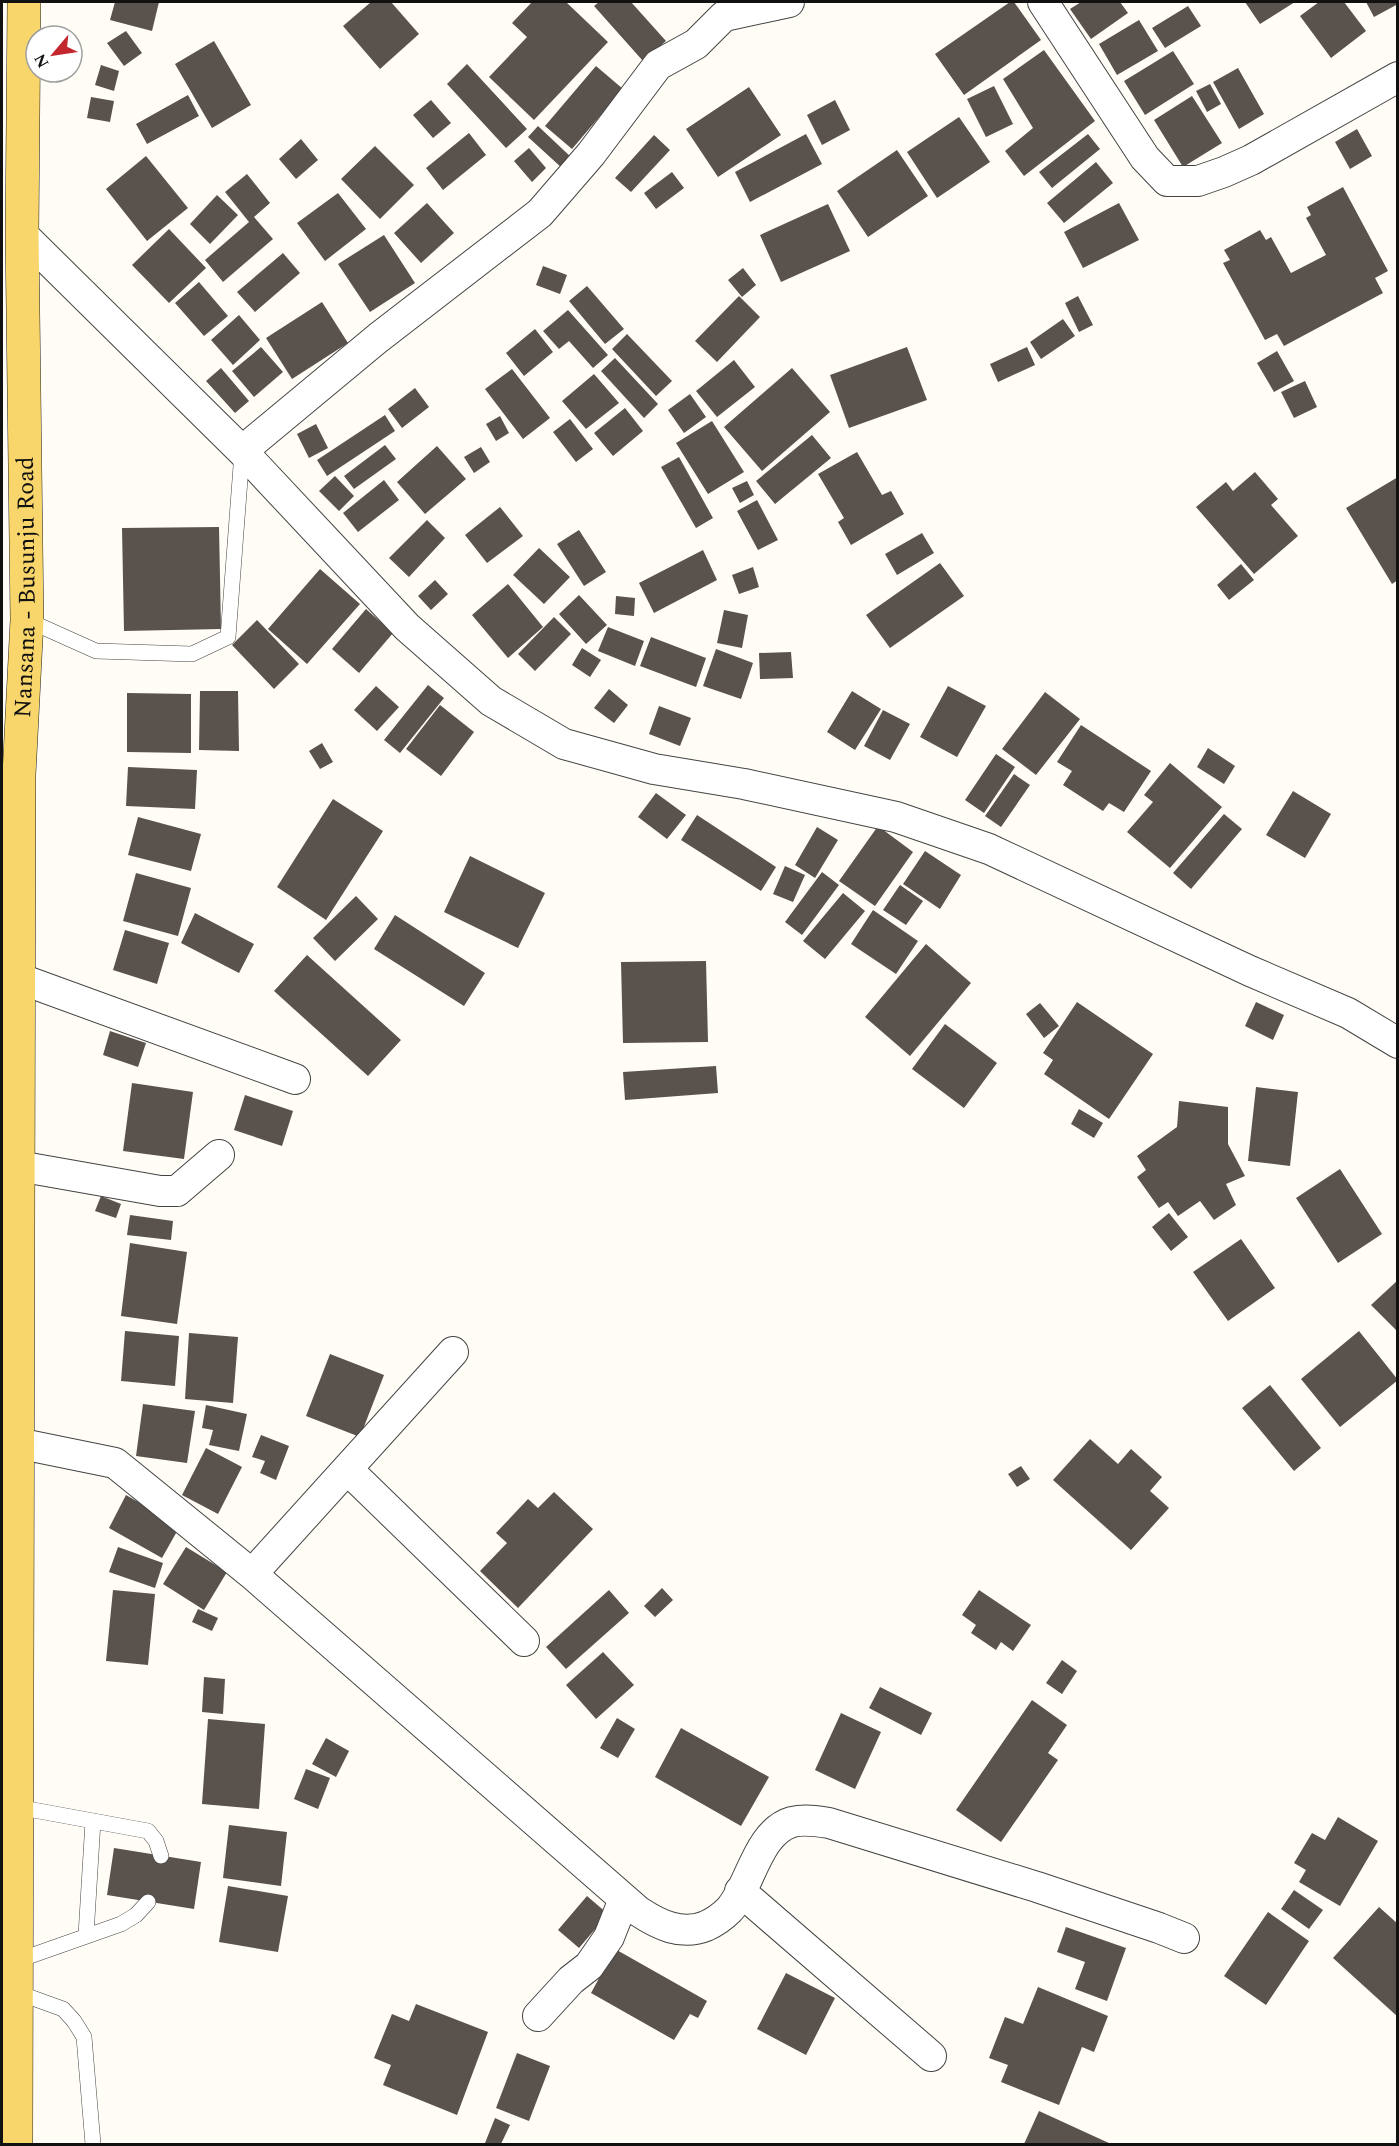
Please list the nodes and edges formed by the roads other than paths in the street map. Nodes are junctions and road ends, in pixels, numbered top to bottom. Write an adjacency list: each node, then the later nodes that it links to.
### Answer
1 (24, 2): 5 (main road, Nansana - Busunju Road)
2 (789, 2): 6 (street)
3 (1043, 2): 4 (street)
4 (1398, 77)
5 (22, 234): 6 (street); 7 (main road, Nansana - Busunju Road)
6 (242, 452): 7 (lane); 10 (street)
7 (27, 620): 8 (main road, Nansana - Busunju Road)
8 (10, 775): 9 (main road, Nansana - Busunju Road)
9 (18, 978): 11 (street); 13 (main road, Nansana - Busunju Road)
10 (1398, 1043)
11 (295, 1079)
12 (219, 1155): 13 (street)
13 (18, 1166): 15 (main road, Nansana - Busunju Road)
14 (453, 1352): 16 (street)
15 (17, 1443): 17 (street); 19 (main road, Nansana - Busunju Road)
16 (347, 1469): 17 (street); 18 (street)
17 (252, 1574): 23 (street)
18 (524, 1641)
19 (16, 1807): 20 (lane); 27 (main road, Nansana - Busunju Road)
20 (93, 1821): 21 (lane); 25 (lane)
21 (161, 1856)
22 (740, 1891): 23 (street); 26 (street); 29 (street)
23 (624, 1899): 28 (street)
24 (148, 1902): 25 (lane)
25 (86, 1935): 27 (lane)
26 (1184, 1938)
27 (12, 2000): 30 (main road, Nansana - Busunju Road); 31 (lane)
28 (538, 2016)
29 (931, 2056)
30 (16, 2145)
31 (93, 2145)

